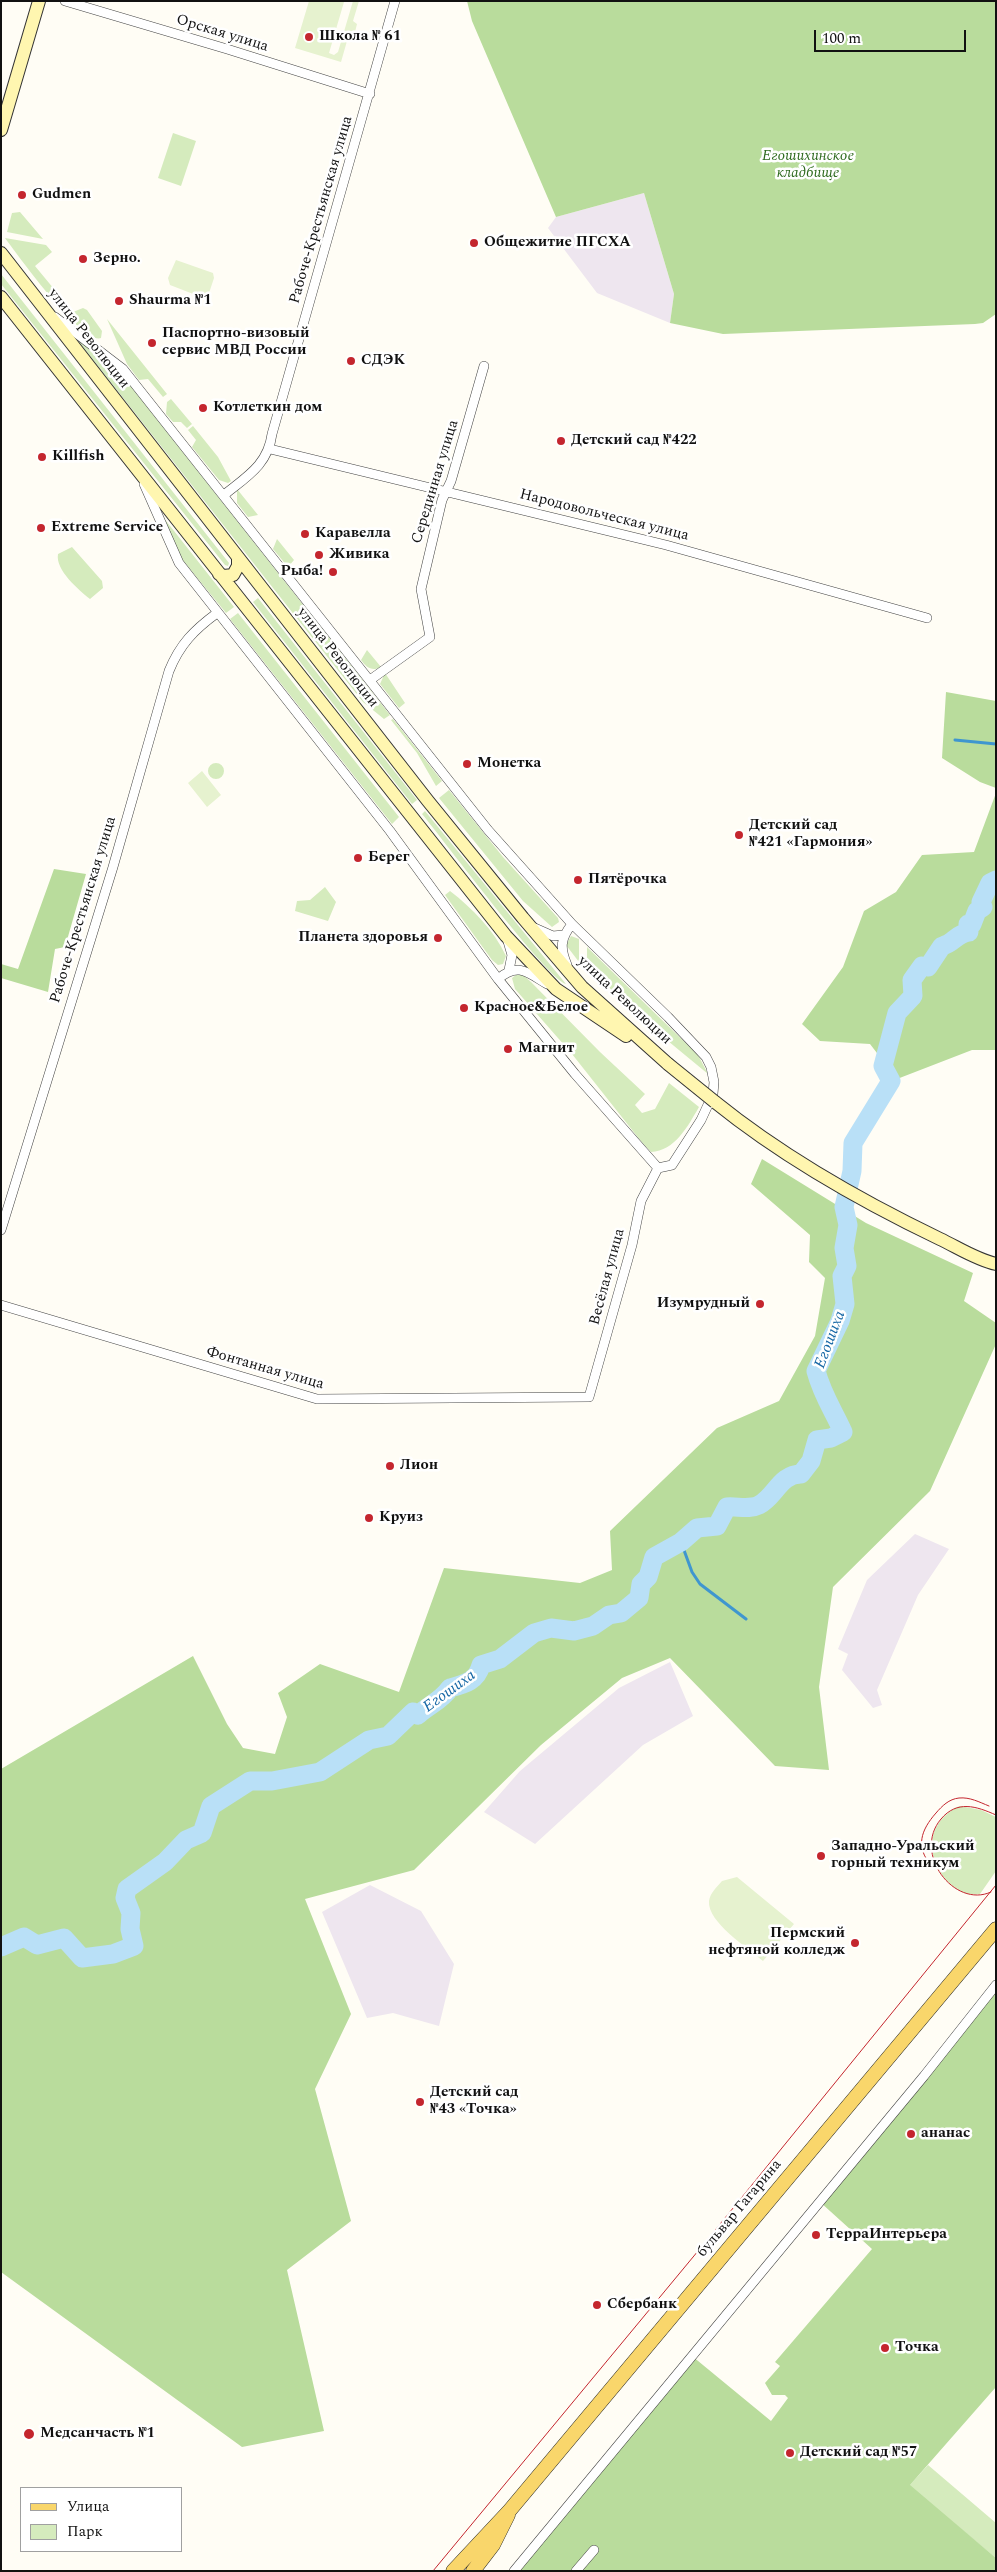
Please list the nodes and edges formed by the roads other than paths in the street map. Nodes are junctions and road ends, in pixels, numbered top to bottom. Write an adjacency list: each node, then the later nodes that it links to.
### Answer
1 (39, 1): 5 (main road)
2 (65, 1): 4 (street, Орская улица)
3 (395, 1): 4 (street, Рабоче-Крестьянская улица)
4 (370, 94): 10 (street, Рабоче-Крестьянская улица)
5 (1, 130)
6 (1, 253): 8 (main road, улица Революции)
7 (1, 297): 11 (main road, улица Революции)
8 (45, 310): 13 (street); 14 (main road, улица Революции)
9 (484, 366): 12 (street, Серединная улица)
10 (270, 449): 12 (street, Народовольческая улица); 13 (street, Рабоче-Крестьянская улица)
11 (141, 477): 15 (main road, улица Революции); 16 (street)
12 (447, 491): 17 (street, Народовольческая улица); 18 (street, Серединная улица)
13 (224, 495): 18 (street)
14 (238, 558): 15 (main road); 19 (main road, улица Революции)
15 (219, 574): 22 (main road, улица Революции)
16 (217, 613): 25 (street); 29 (street, Рабоче-Крестьянская улица)
17 (928, 618)
18 (370, 680): 20 (street)
19 (523, 918): 21 (street); 24 (main road, улица Революции)
20 (572, 924): 21 (street); 28 (street)
21 (563, 935): 24 (street)
22 (506, 936): 23 (street); 26 (main road, улица Революции)
23 (509, 970): 25 (street); 26 (street)
24 (571, 975): 27 (main road, улица Революции)
25 (498, 979): 28 (street)
26 (556, 988): 27 (main road, улица Революции)
27 (668, 1064): 30 (main road, улица Революции, bridge)
28 (658, 1168): 32 (street, Весёлая улица)
29 (1, 1230)
30 (994, 1265)
31 (1, 1305): 32 (street, Фонтанная улица)
32 (589, 1397)
33 (996, 1929): 35 (main road, бульвар Гагарина)
34 (996, 1985): 39 (street)
35 (510, 2510): 37 (main road, бульвар Гагарина); 38 (main road, бульвар Гагарина)
36 (594, 2550): 40 (street)
37 (453, 2571)
38 (473, 2571)
39 (514, 2571)
40 (576, 2571)

